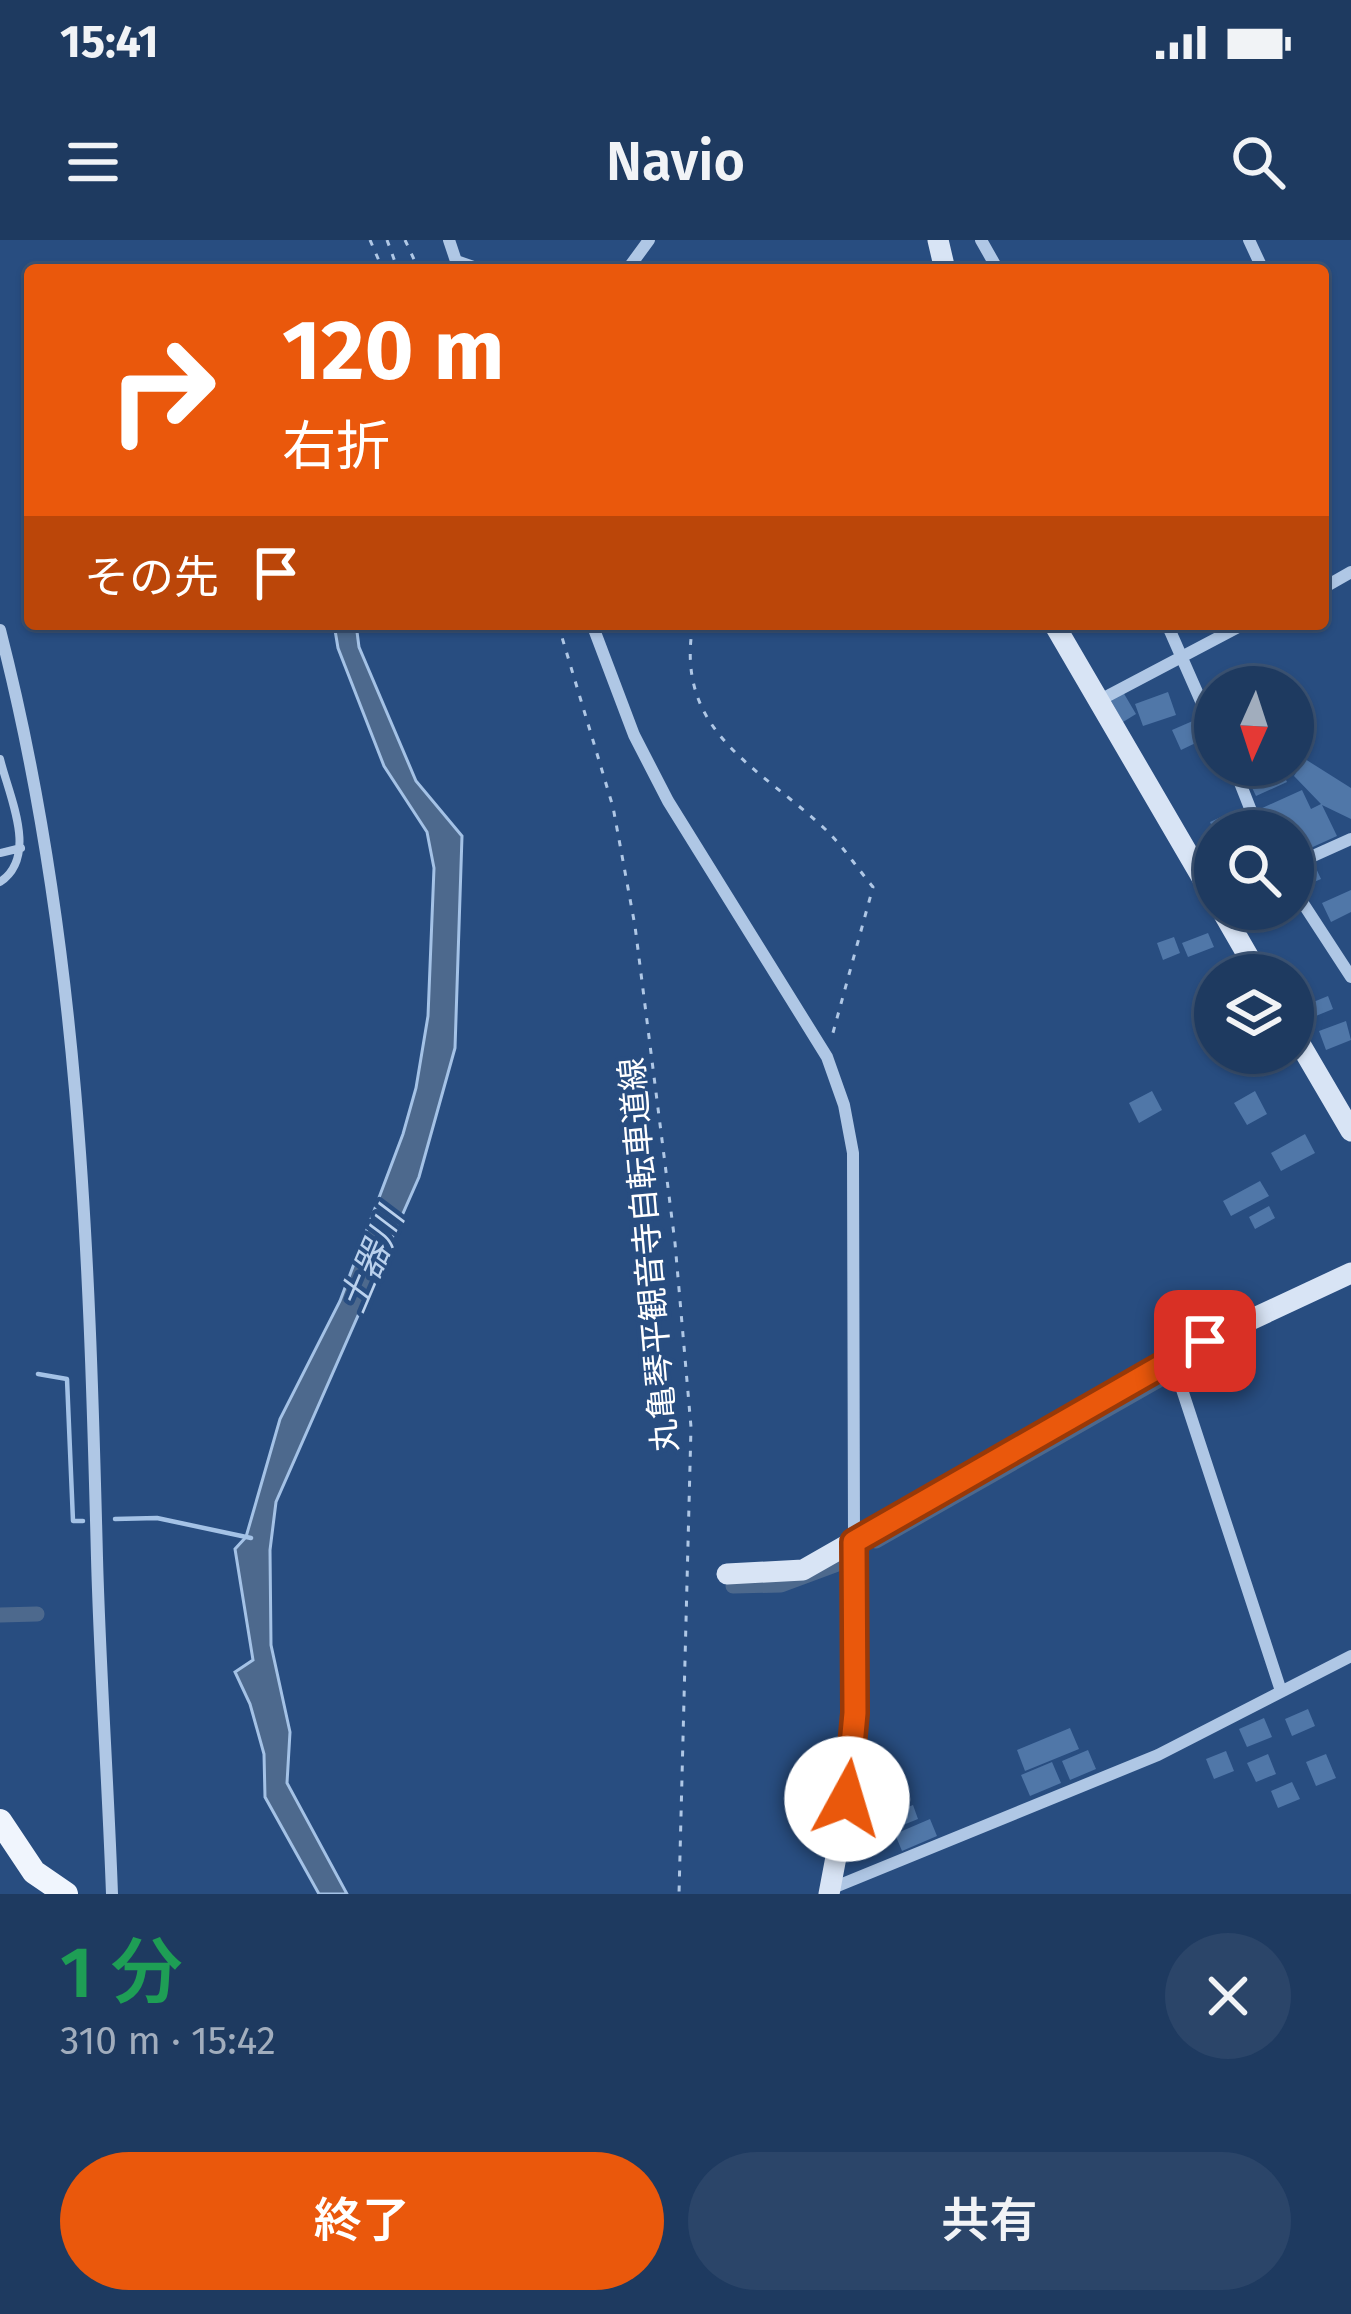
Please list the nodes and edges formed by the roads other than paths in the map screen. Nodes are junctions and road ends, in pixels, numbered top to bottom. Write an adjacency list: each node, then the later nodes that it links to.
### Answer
1 (649, 240): 2 (street)
2 (631, 264)
3 (0, 630): 31 (street)
4 (594, 630): 24 (street)
5 (1057, 630): 10 (street)
6 (1170, 630): 8 (street)
7 (1232, 630): 8 (street)
8 (1182, 656): 9 (street); 10 (street)
9 (1194, 684)
10 (1098, 701): 16 (street)
11 (0, 759): 13 (lane)
12 (1351, 839): 15 (street)
13 (21, 848): 14 (lane); 17 (lane)
14 (0, 853)
15 (1314, 856)
16 (1194, 864)
17 (0, 881)
18 (1314, 920): 19 (street)
19 (1351, 977)
20 (1314, 1068): 21 (street)
21 (1351, 1131)
22 (1351, 1273): 23 (street)
23 (1172, 1359): 24 (street); 27 (street)
24 (854, 1542): 25 (street); 29 (street)
25 (727, 1574)
26 (1351, 1657): 27 (street)
27 (1281, 1690): 29 (street)
28 (0, 1821): 30 (main road)
29 (830, 1891)
30 (66, 1894)
31 (112, 1894)

